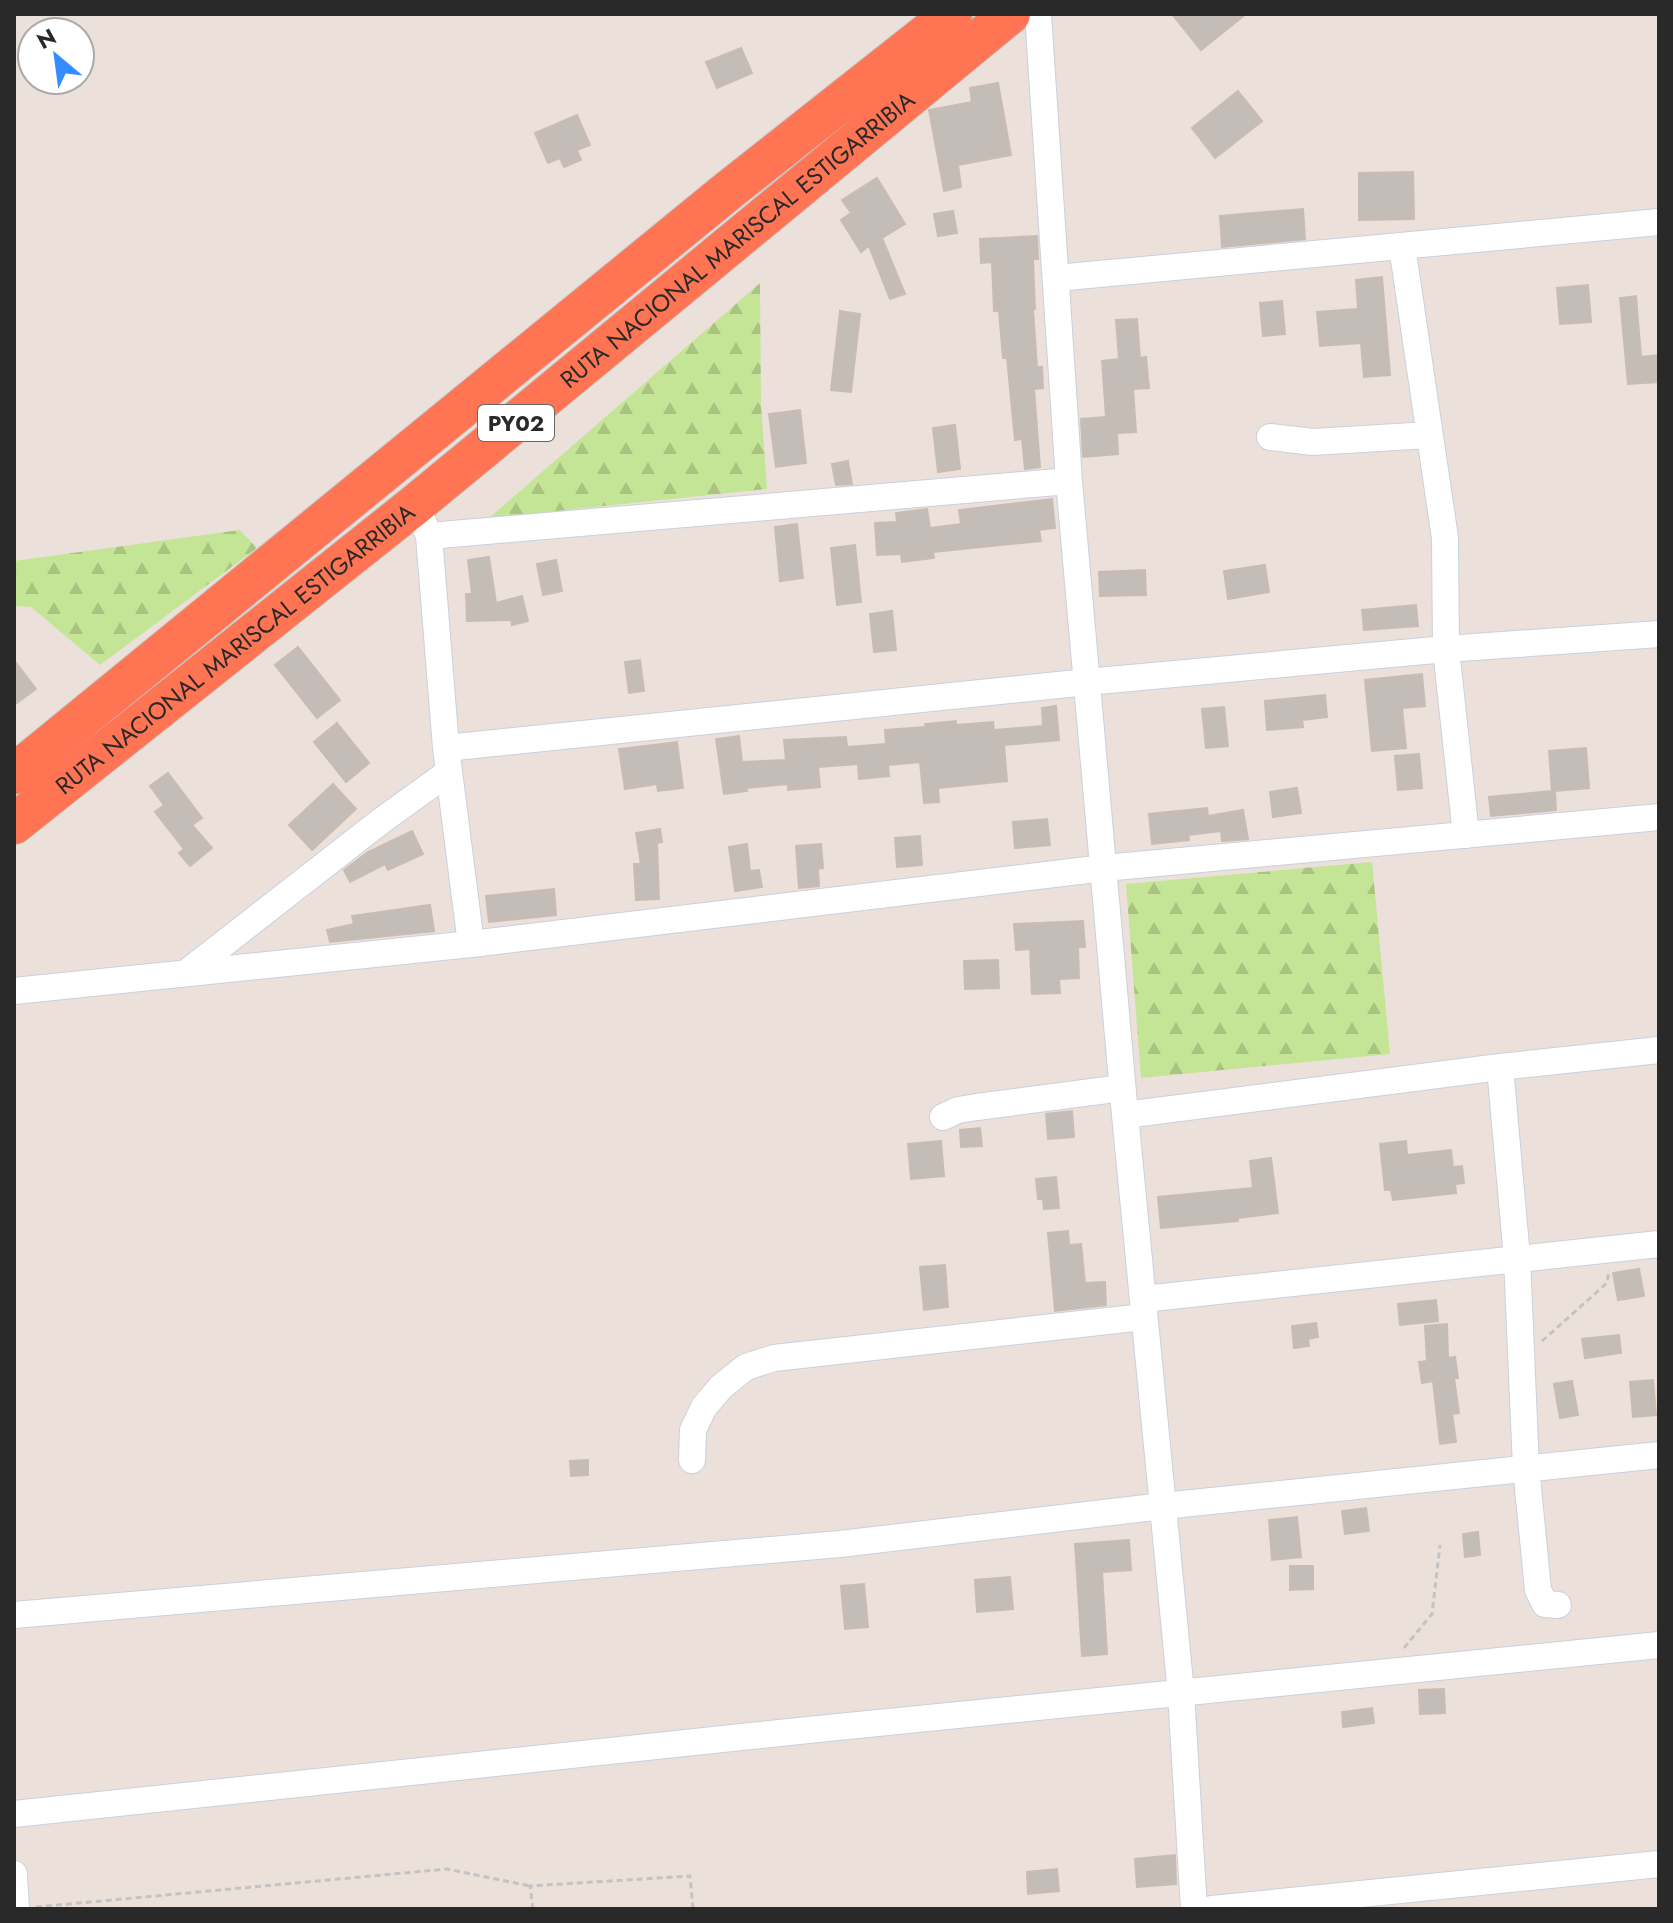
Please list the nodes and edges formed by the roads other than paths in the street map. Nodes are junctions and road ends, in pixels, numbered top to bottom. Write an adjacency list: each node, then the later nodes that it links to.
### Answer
1 (952, 14): 14 (highway, RUTA NACIONAL MARISCAL ESTIGARRIBIA / PY02)
2 (1036, 17): 5 (street); 9 (highway, RUTA NACIONAL MARISCAL ESTIGARRIBIA / PY02)
3 (1659, 222): 4 (street)
4 (1402, 246): 5 (street); 6 (street)
5 (1056, 278): 8 (street)
6 (1429, 435): 7 (street); 11 (street)
7 (1270, 437)
8 (1069, 481): 9 (street); 12 (street)
9 (423, 520): 13 (street); 16 (highway, RUTA NACIONAL MARISCAL ESTIGARRIBIA / PY02)
10 (1659, 634): 11 (street)
11 (1446, 649): 12 (street); 17 (street)
12 (1087, 682): 13 (street); 18 (street)
13 (447, 760): 19 (street); 20 (street)
14 (14, 774)
15 (1659, 817): 17 (street)
16 (14, 824)
17 (1466, 835): 18 (street)
18 (1104, 868): 19 (street); 24 (street)
19 (471, 944): 20 (street)
20 (186, 973): 21 (street)
21 (14, 991)
22 (1659, 1050): 23 (street)
23 (1500, 1067): 25 (street); 28 (street)
24 (1122, 1088): 25 (street); 26 (street)
25 (1125, 1115): 29 (street)
26 (943, 1117)
27 (1659, 1244): 28 (street)
28 (1517, 1258): 29 (street); 32 (street)
29 (1144, 1308): 31 (street); 33 (street)
30 (1659, 1455): 32 (street)
31 (692, 1460)
32 (1526, 1468): 33 (street); 34 (street)
33 (1163, 1506): 35 (street); 37 (street)
34 (1558, 1605)
35 (14, 1615)
36 (1659, 1645): 37 (street)
37 (1181, 1693): 38 (street); 42 (street)
38 (14, 1814)
39 (1659, 1864): 43 (street)
40 (14, 1874): 41 (street)
41 (16, 1909)
42 (1194, 1909)
43 (1212, 1909)

